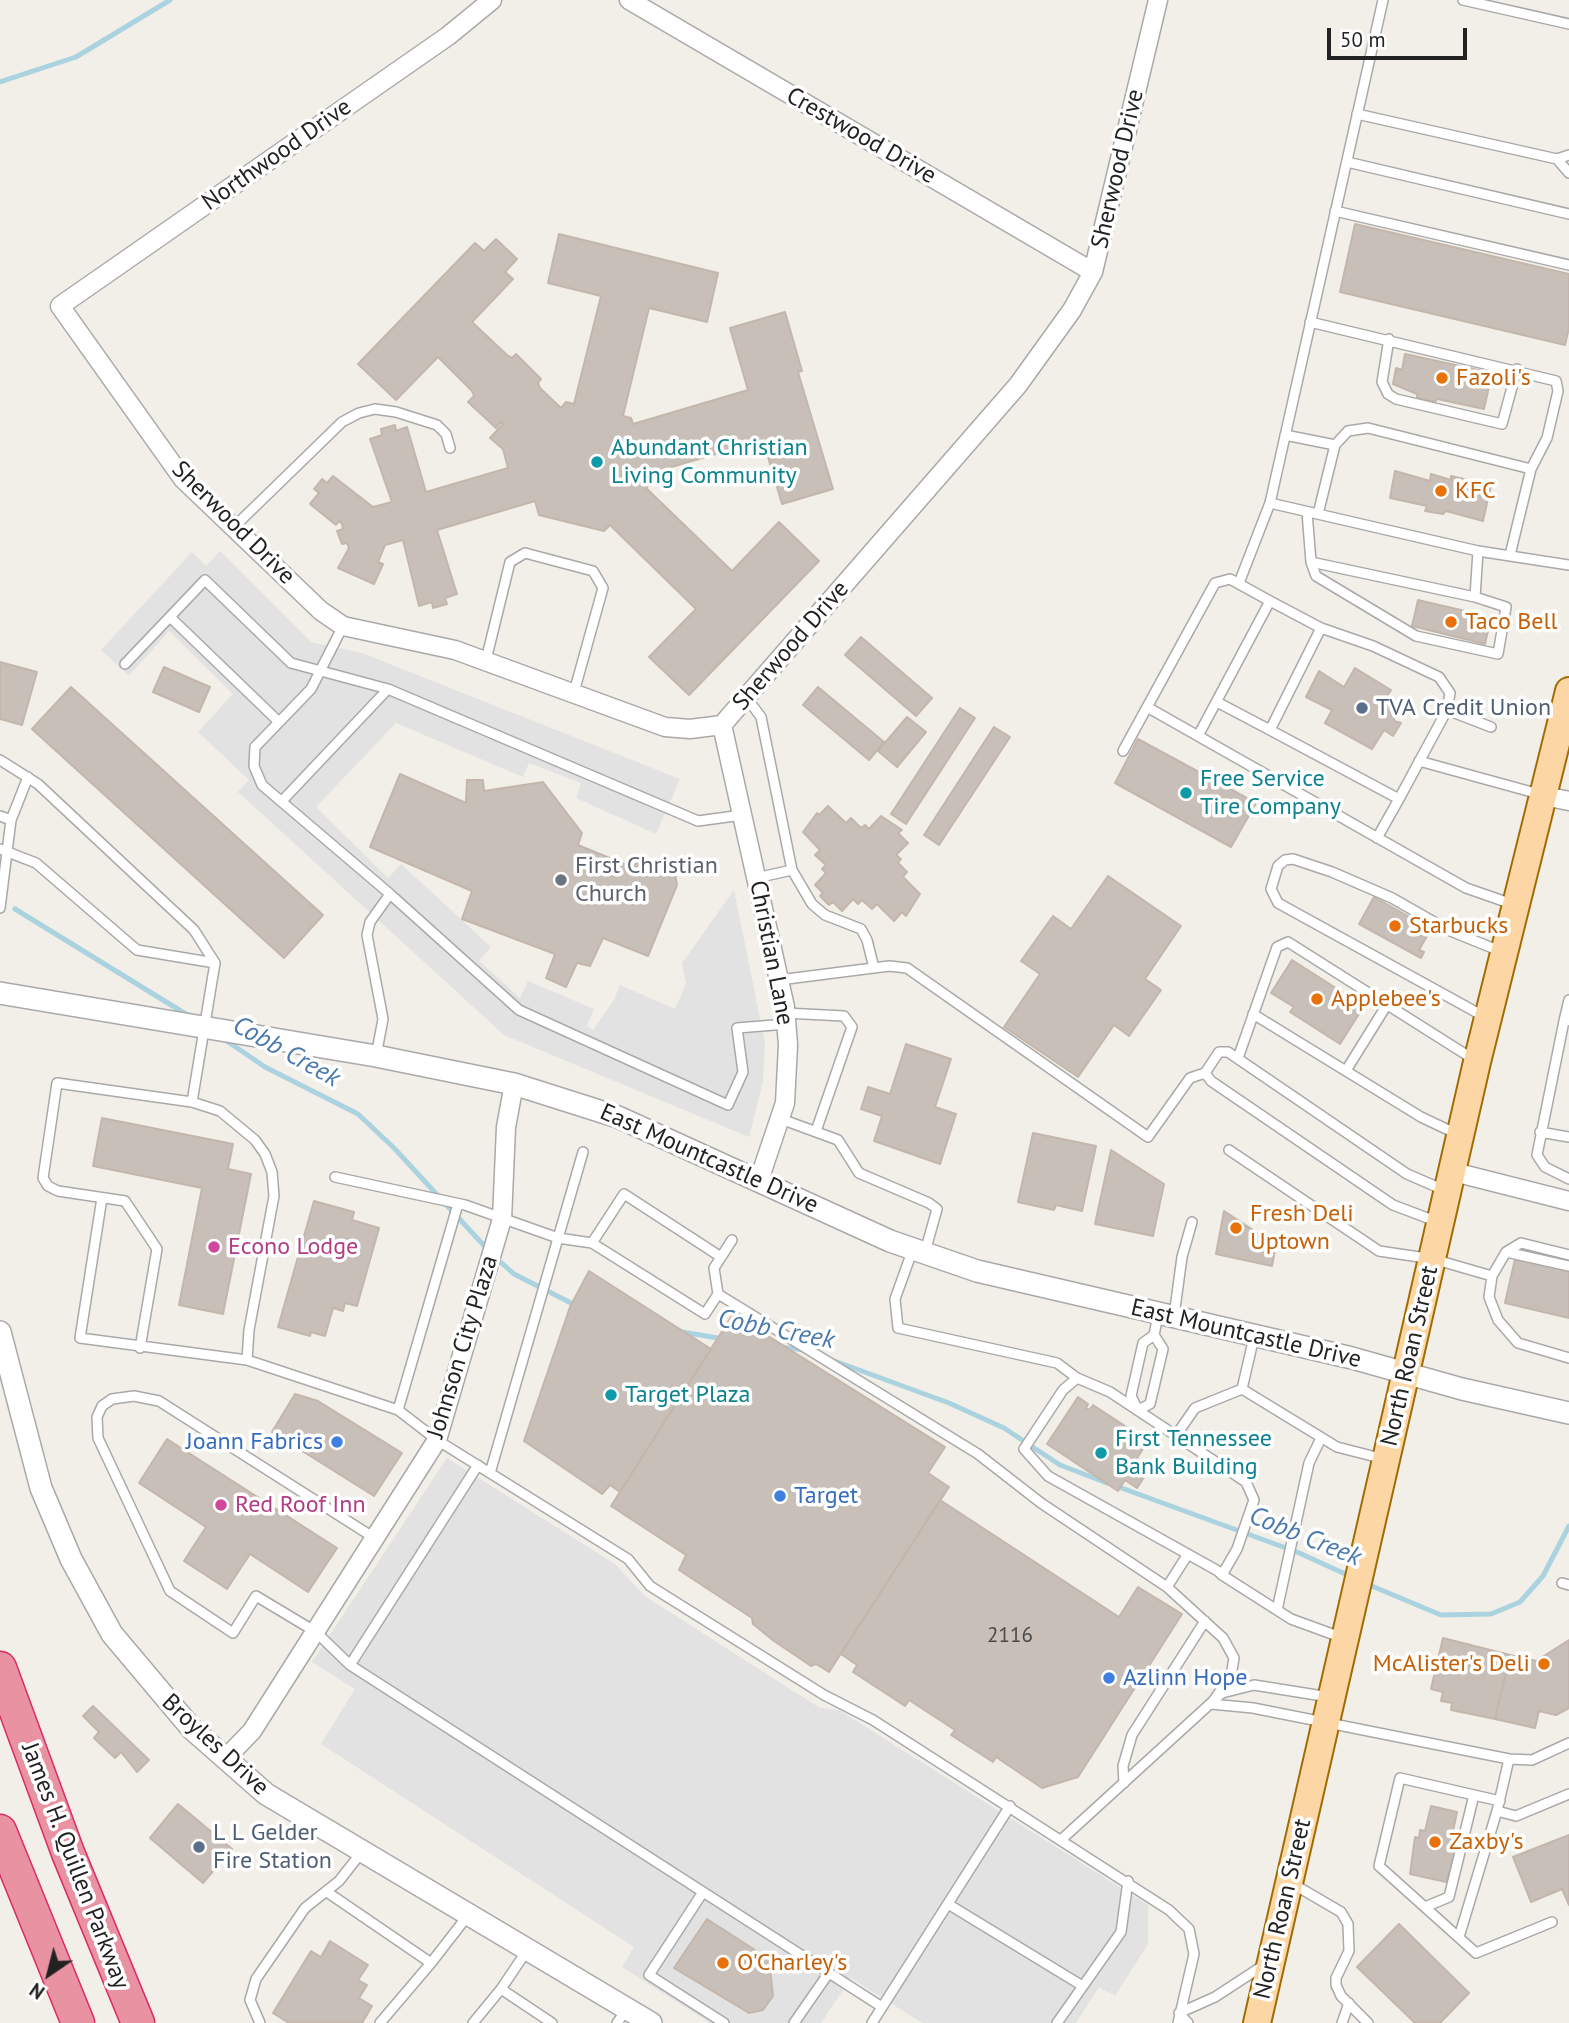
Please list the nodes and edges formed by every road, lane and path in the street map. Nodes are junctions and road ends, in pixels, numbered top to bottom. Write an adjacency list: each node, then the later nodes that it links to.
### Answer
1 (492, 0): 16 (street, Northwood Drive)
2 (629, 0): 15 (street, Crestwood Drive)
3 (1158, 0): 15 (street, Sherwood Drive)
4 (1383, 0): 7 (lane)
5 (1462, 0): 6 (lane)
6 (1569, 24)
7 (1357, 114): 9 (lane); 10 (lane)
8 (1569, 155): 9 (lane)
9 (1557, 159): 11 (lane)
10 (1347, 162): 12 (lane); 13 (lane)
11 (1569, 173)
12 (1335, 211): 14 (lane); 17 (lane)
13 (1569, 214)
14 (1569, 265)
15 (1093, 272): 44 (street, Sherwood Drive)
16 (60, 306): 27 (street, Sherwood Drive)
17 (1310, 322): 18 (lane); 20 (lane)
18 (1389, 339): 19 (lane); 19 (lane)
19 (1517, 369): 23 (lane)
20 (1285, 435): 21 (lane); 24 (lane)
21 (1335, 445): 23 (lane); 26 (lane)
22 (450, 448): 27 (lane)
23 (1531, 470): 29 (lane)
24 (1270, 503): 25 (lane); 32 (lane)
25 (1307, 512): 26 (lane); 30 (lane)
26 (1318, 514): 28 (lane)
27 (235, 526): 36 (street, Sherwood Drive)
28 (1479, 551): 29 (lane); 33 (lane)
29 (1510, 555): 31 (lane)
30 (1311, 562): 33 (lane); 33 (lane)
31 (1569, 565)
32 (1239, 583): 34 (lane); 46 (lane)
33 (1475, 597)
34 (1270, 601): 37 (lane); 45 (lane)
35 (170, 617): 39 (lane); 40 (lane); 49 (lane)
36 (343, 626): 38 (street, Sherwood Drive); 40 (lane)
37 (1321, 628): 47 (lane); 52 (lane)
38 (486, 660): 43 (street, Sherwood Drive); 43 (lane)
39 (125, 664)
40 (321, 669): 41 (lane); 49 (lane)
41 (388, 689): 60 (lane); 61 (lane)
42 (1569, 691): 48 (main road, North Roan Street)
43 (573, 692): 50 (street, Sherwood Drive)
44 (746, 697): 50 (street, Sherwood Drive); 66 (lane)
45 (1217, 702): 52 (lane); 53 (lane)
46 (1147, 707): 53 (lane); 54 (lane)
47 (1447, 709): 51 (lane); 56 (lane)
48 (1566, 720): 59 (main road, North Roan Street)
49 (279, 722): 60 (lane)
50 (722, 725): 61 (street, Christian Lane)
51 (1491, 727)
52 (1270, 730): 58 (lane)
53 (1198, 736): 64 (lane)
54 (1123, 751)
55 (0, 761): 57 (lane)
56 (1419, 761): 58 (lane); 59 (lane)
57 (28, 777): 63 (lane); 72 (lane)
58 (1399, 799): 64 (lane)
59 (1557, 799): 69 (main road, North Roan Street)
60 (282, 801): 68 (lane)
61 (742, 814): 67 (street, Christian Lane)
62 (0, 817): 63 (lane)
63 (11, 820): 65 (lane)
64 (1377, 838): 69 (lane)
65 (2, 850): 70 (lane); 72 (lane)
66 (792, 870): 67 (lane); 73 (lane)
67 (756, 878): 74 (street, Christian Lane)
68 (390, 894): 79 (lane); 83 (lane)
69 (1517, 906): 71 (main road, North Roan Street)
70 (0, 908)
71 (1505, 953): 80 (main road, North Roan Street); 80 (lane)
72 (215, 963): 82 (lane)
73 (874, 968): 74 (lane); 87 (lane)
74 (779, 980): 79 (street, Christian Lane)
75 (0, 993): 82 (street, East Mountcastle Drive)
76 (1569, 1000): 81 (lane)
77 (1388, 1003): 78 (lane); 85 (lane); 86 (lane)
78 (1253, 1014): 84 (lane); 86 (lane)
79 (786, 1018): 90 (street, Christian Lane); 91 (lane)
80 (1489, 1019): 85 (main road, North Roan Street)
81 (1567, 1021): 92 (lane)
82 (203, 1027): 83 (street, East Mountcastle Drive); 89 (lane)
83 (376, 1056): 88 (street, East Mountcastle Drive)
84 (1238, 1058): 87 (lane); 100 (lane)
85 (1477, 1062): 93 (main road, North Roan Street)
86 (1347, 1069): 93 (lane)
87 (1205, 1073): 106 (lane)
88 (514, 1084): 98 (street, East Mountcastle Drive); 104 (street, Johnson City Plaza)
89 (192, 1102): 101 (lane); 123 (lane)
90 (781, 1119): 91 (lane); 98 (street, Christian Lane)
91 (816, 1131): 110 (lane)
92 (1540, 1132): 94 (lane); 99 (lane)
93 (1462, 1136): 100 (main road, North Roan Street)
94 (1569, 1137)
95 (1229, 1150): 114 (lane)
96 (583, 1152): 107 (lane)
97 (335, 1177): 103 (lane)
98 (759, 1180): 110 (street, East Mountcastle Drive)
99 (1569, 1180)
100 (1451, 1182): 102 (street); 106 (main road, North Roan Street)
101 (103, 1198): 121 (lane); 121 (lane)
102 (1569, 1201)
103 (458, 1204): 104 (lane); 127 (lane)
104 (502, 1219): 107 (lane); 132 (street, Johnson City Plaza)
105 (1192, 1222): 118 (lane)
106 (1442, 1223): 114 (main road, North Roan Street)
107 (558, 1238): 109 (lane); 135 (lane)
108 (732, 1240): 113 (lane)
109 (593, 1243): 113 (lane); 117 (lane)
110 (919, 1251): 118 (street, East Mountcastle Drive); 125 (lane)
111 (1506, 1252): 112 (lane); 115 (lane); 116 (lane)
112 (1569, 1255)
113 (721, 1257): 117 (lane)
114 (1433, 1259): 116 (lane); 124 (main road, North Roan Street)
115 (1569, 1266)
116 (1492, 1276): 122 (lane)
117 (718, 1294): 139 (lane)
118 (1162, 1322): 120 (street, East Mountcastle Drive); 128 (lane); 128 (lane)
119 (0, 1332): 150 (street, Broyles Drive)
120 (1254, 1336): 124 (street, East Mountcastle Drive); 126 (lane)
121 (140, 1348): 123 (lane)
122 (1569, 1358)
123 (247, 1360): 127 (lane)
124 (1406, 1372): 129 (street, East Mountcastle Drive); 133 (main road, North Roan Street)
125 (1077, 1378): 128 (lane); 137 (lane)
126 (1242, 1390): 130 (lane); 131 (lane)
127 (398, 1410): 132 (lane)
128 (1138, 1410): 130 (lane)
129 (1569, 1413)
130 (1177, 1434): 138 (lane)
131 (1321, 1438): 133 (lane); 140 (lane)
132 (437, 1440): 134 (lane); 136 (street, Johnson City Plaza)
133 (1386, 1459): 143 (main road, North Roan Street)
134 (478, 1465): 135 (lane); 144 (lane)
135 (491, 1473): 155 (lane)
136 (376, 1539): 142 (street, Johnson City Plaza); 142 (lane)
137 (1188, 1554): 138 (lane); 139 (lane)
138 (1222, 1574): 140 (lane)
139 (1167, 1587): 141 (lane)
140 (1277, 1610): 143 (lane)
141 (1205, 1621): 147 (lane); 152 (lane)
142 (316, 1632): 144 (lane); 150 (street, Johnson City Plaza)
143 (1345, 1638): 146 (main road, North Roan Street)
144 (350, 1665): 163 (lane)
145 (0, 1668): 180 (highway, James H. Quillen Parkway)
146 (1331, 1697): 147 (lane); 148 (main road, North Roan Street)
147 (1210, 1704): 148 (lane); 152 (lane)
148 (1325, 1723): 151 (lane); 161 (main road, North Roan Street)
149 (1569, 1742): 151 (lane)
150 (225, 1759): 159 (street, Broyles Drive)
151 (1509, 1759): 156 (lane)
152 (1124, 1783): 158 (lane)
153 (1569, 1794): 156 (lane)
154 (1474, 1795): 156 (lane); 165 (lane); 165 (lane)
155 (1010, 1806): 158 (lane); 164 (lane)
156 (1499, 1806): 168 (lane)
157 (0, 1831): 179 (highway)
158 (1062, 1839): 160 (lane)
159 (362, 1851): 162 (lane); 166 (street, Broyles Drive)
160 (1128, 1881): 173 (lane); 178 (lane)
161 (1289, 1882): 170 (main road, North Roan Street); 175 (lane)
162 (327, 1892): 171 (lane); 181 (lane)
163 (703, 1892): 172 (lane); 186 (lane)
164 (947, 1904): 173 (lane); 176 (lane)
165 (1425, 1907): 168 (lane)
166 (470, 1913): 169 (street, Broyles Drive); 171 (lane)
167 (1552, 1922): 168 (lane)
168 (1458, 1937)
169 (528, 1949): 174 (lane); 177 (street, Broyles Drive)
170 (1271, 1960): 178 (lane); 191 (main road, North Roan Street)
171 (431, 1962): 182 (lane)
172 (828, 1974): 176 (lane); 187 (lane)
173 (1081, 1985): 189 (lane)
174 (501, 1989): 183 (lane); 184 (lane)
175 (1349, 2003): 192 (lane); 193 (lane)
176 (882, 2007): 188 (lane)
177 (622, 2016): 185 (street, Broyles Drive)
178 (1179, 2018): 190 (lane)
179 (78, 2023)
180 (138, 2023)
181 (260, 2023)
182 (380, 2023)
183 (473, 2023)
184 (552, 2023)
185 (651, 2023)
186 (724, 2023)
187 (794, 2023)
188 (872, 2023)
189 (1057, 2023)
190 (1188, 2023)
191 (1257, 2023)
192 (1342, 2023)
193 (1368, 2023)

